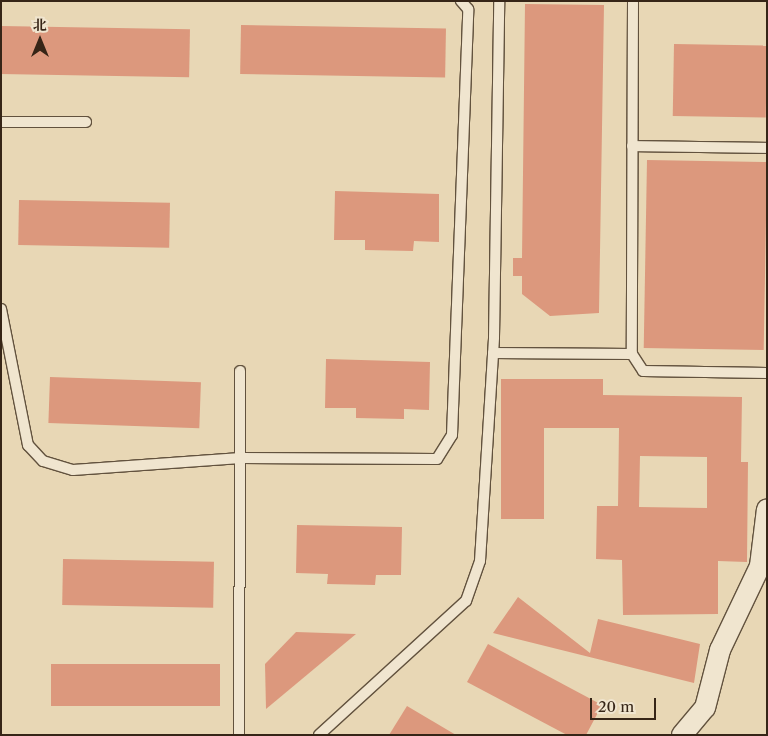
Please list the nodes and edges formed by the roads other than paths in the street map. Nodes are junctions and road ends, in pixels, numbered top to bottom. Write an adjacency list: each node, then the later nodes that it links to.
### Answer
1 (498, 1): 9 (lane)
2 (633, 1): 6 (lane)
3 (466, 4): 13 (lane)
4 (1, 122): 5 (lane)
5 (86, 122)
6 (632, 146): 7 (lane); 10 (lane)
7 (767, 148)
8 (1, 309): 13 (lane)
9 (493, 353): 10 (lane); 16 (lane)
10 (632, 354): 12 (lane)
11 (240, 371): 13 (lane)
12 (767, 373)
13 (240, 458): 15 (lane)
14 (767, 509): 17 (street)
15 (239, 735)
16 (319, 735)
17 (682, 735)

